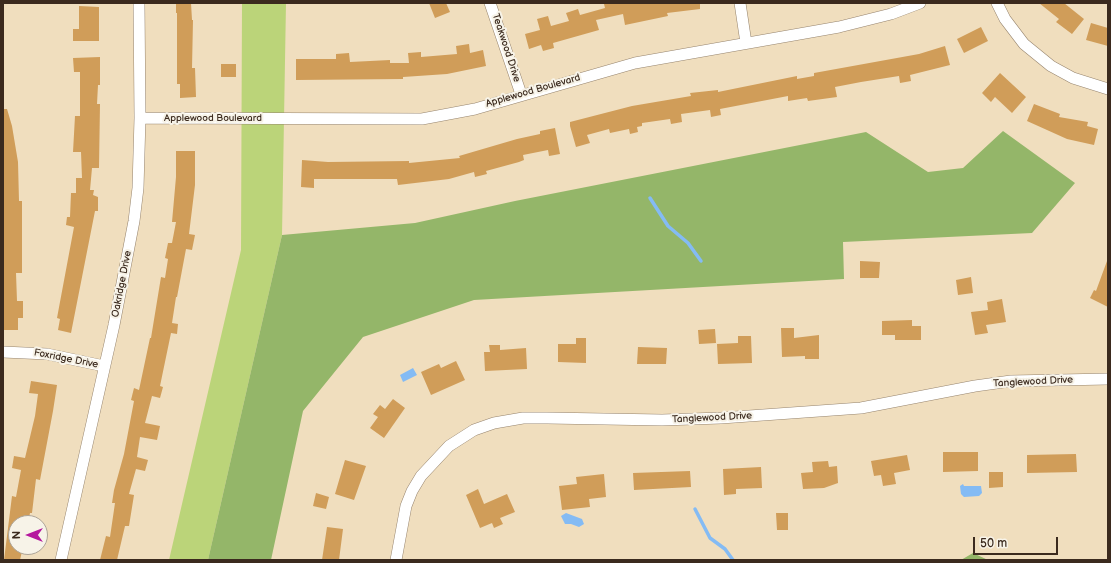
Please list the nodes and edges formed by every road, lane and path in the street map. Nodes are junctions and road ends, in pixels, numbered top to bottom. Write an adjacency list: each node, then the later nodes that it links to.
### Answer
1 (139, 3): 9 (street, Oakridge Drive)
2 (490, 3): 8 (street, Teakwood Drive)
3 (740, 3): 6 (street)
4 (920, 3): 6 (street, Applewood Boulevard)
5 (997, 3): 7 (street)
6 (746, 43): 8 (street, Applewood Boulevard)
7 (1108, 89)
8 (521, 94): 9 (street, Applewood Boulevard)
9 (140, 118): 11 (street, Oakridge Drive)
10 (3, 352): 11 (street, Foxridge Drive)
11 (104, 366): 13 (street, Oakridge Drive)
12 (1108, 380): 14 (street, Tanglewood Drive)
13 (61, 560)
14 (396, 560)

